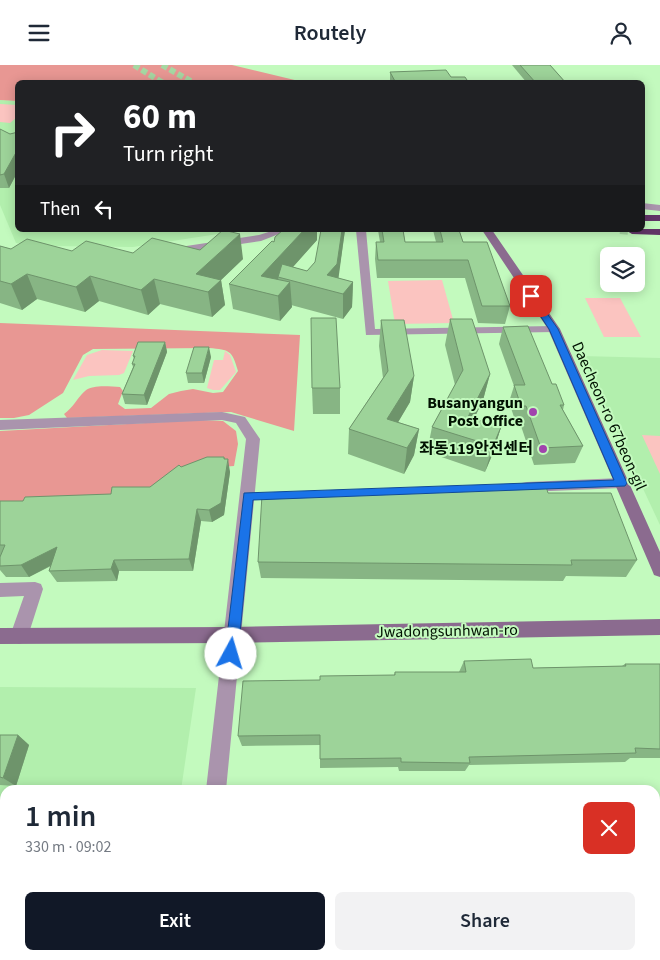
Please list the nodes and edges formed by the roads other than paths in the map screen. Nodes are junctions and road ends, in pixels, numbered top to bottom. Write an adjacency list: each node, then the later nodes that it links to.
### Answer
1 (645, 206): 2 (street)
2 (660, 208)
3 (645, 218): 4 (highway)
4 (660, 218)
5 (645, 231): 9 (highway)
6 (278, 232): 10 (street)
7 (361, 232): 11 (street, Daecheon-ro 67beon-gil)
8 (488, 232): 11 (street, Daecheon-ro 67beon-gil)
9 (660, 232)
10 (160, 252)
11 (554, 329): 13 (street, Daecheon-ro 67beon-gil)
12 (0, 425): 18 (street)
13 (621, 483): 14 (street); 15 (street, Daecheon-ro 67beon-gil)
14 (513, 487)
15 (660, 569)
16 (0, 590): 20 (street)
17 (660, 627): 18 (street, Jwadongsunhwan-ro)
18 (234, 635): 20 (street, Jwadongsunhwan-ro); 21 (street)
19 (0, 636): 20 (street, Jwadongsunhwan-ro)
20 (19, 636)
21 (217, 785)

